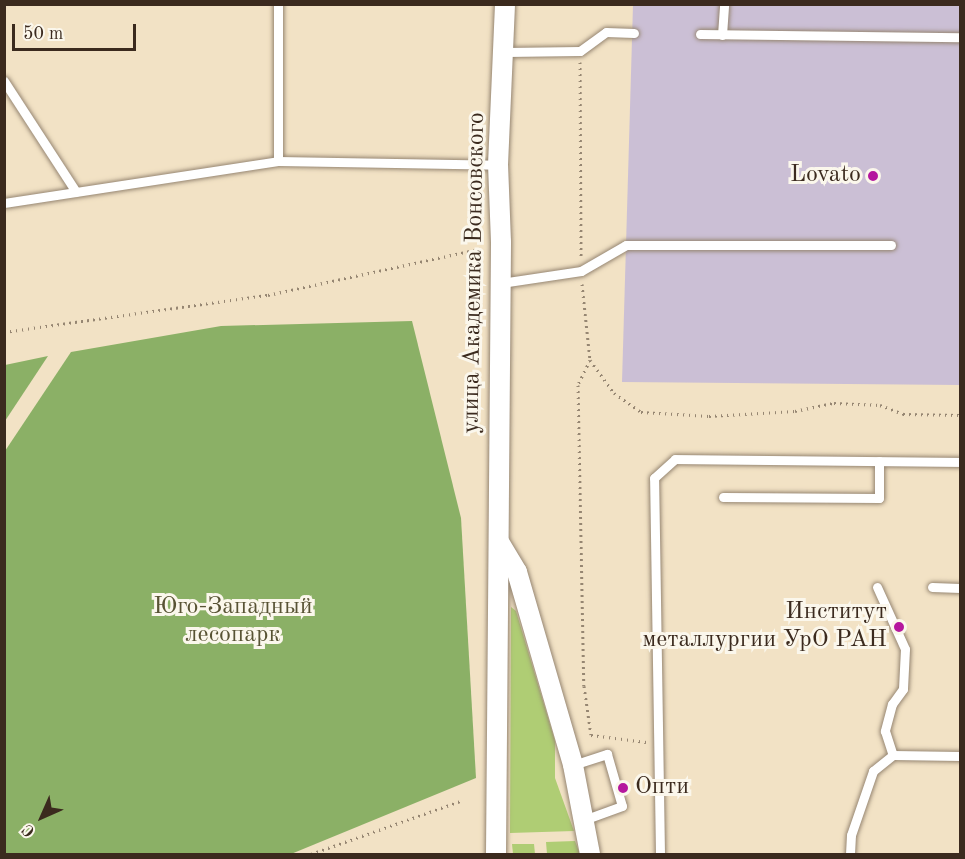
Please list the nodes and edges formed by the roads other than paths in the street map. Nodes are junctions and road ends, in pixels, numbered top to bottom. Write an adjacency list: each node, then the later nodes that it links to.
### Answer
1 (278, 4): 10 (lane)
2 (505, 4): 8 (street, улица Академика Вонсовского)
3 (724, 4): 6 (lane)
4 (634, 33): 8 (lane)
5 (700, 34): 6 (lane)
6 (722, 35): 7 (lane)
7 (960, 37)
8 (506, 52): 11 (street, улица Академика Вонсовского)
9 (4, 81): 12 (lane)
10 (278, 161): 11 (lane); 12 (lane)
11 (498, 165): 15 (street, улица Академика Вонсовского)
12 (76, 192): 13 (lane)
13 (4, 203)
14 (891, 245): 15 (lane)
15 (498, 283): 19 (street, улица Академика Вонсовского)
16 (879, 461): 17 (lane); 18 (lane); 29 (lane)
17 (960, 462)
18 (723, 497)
19 (499, 542): 25 (street); 27 (street, улица Академика Вонсовского)
20 (877, 587): 23 (lane)
21 (932, 587): 22 (lane)
22 (960, 588)
23 (893, 754): 24 (lane); 30 (lane)
24 (960, 756)
25 (573, 765): 26 (street); 26 (lane)
26 (586, 819): 28 (street)
27 (496, 855)
28 (590, 855)
29 (660, 855)
30 (850, 855)

